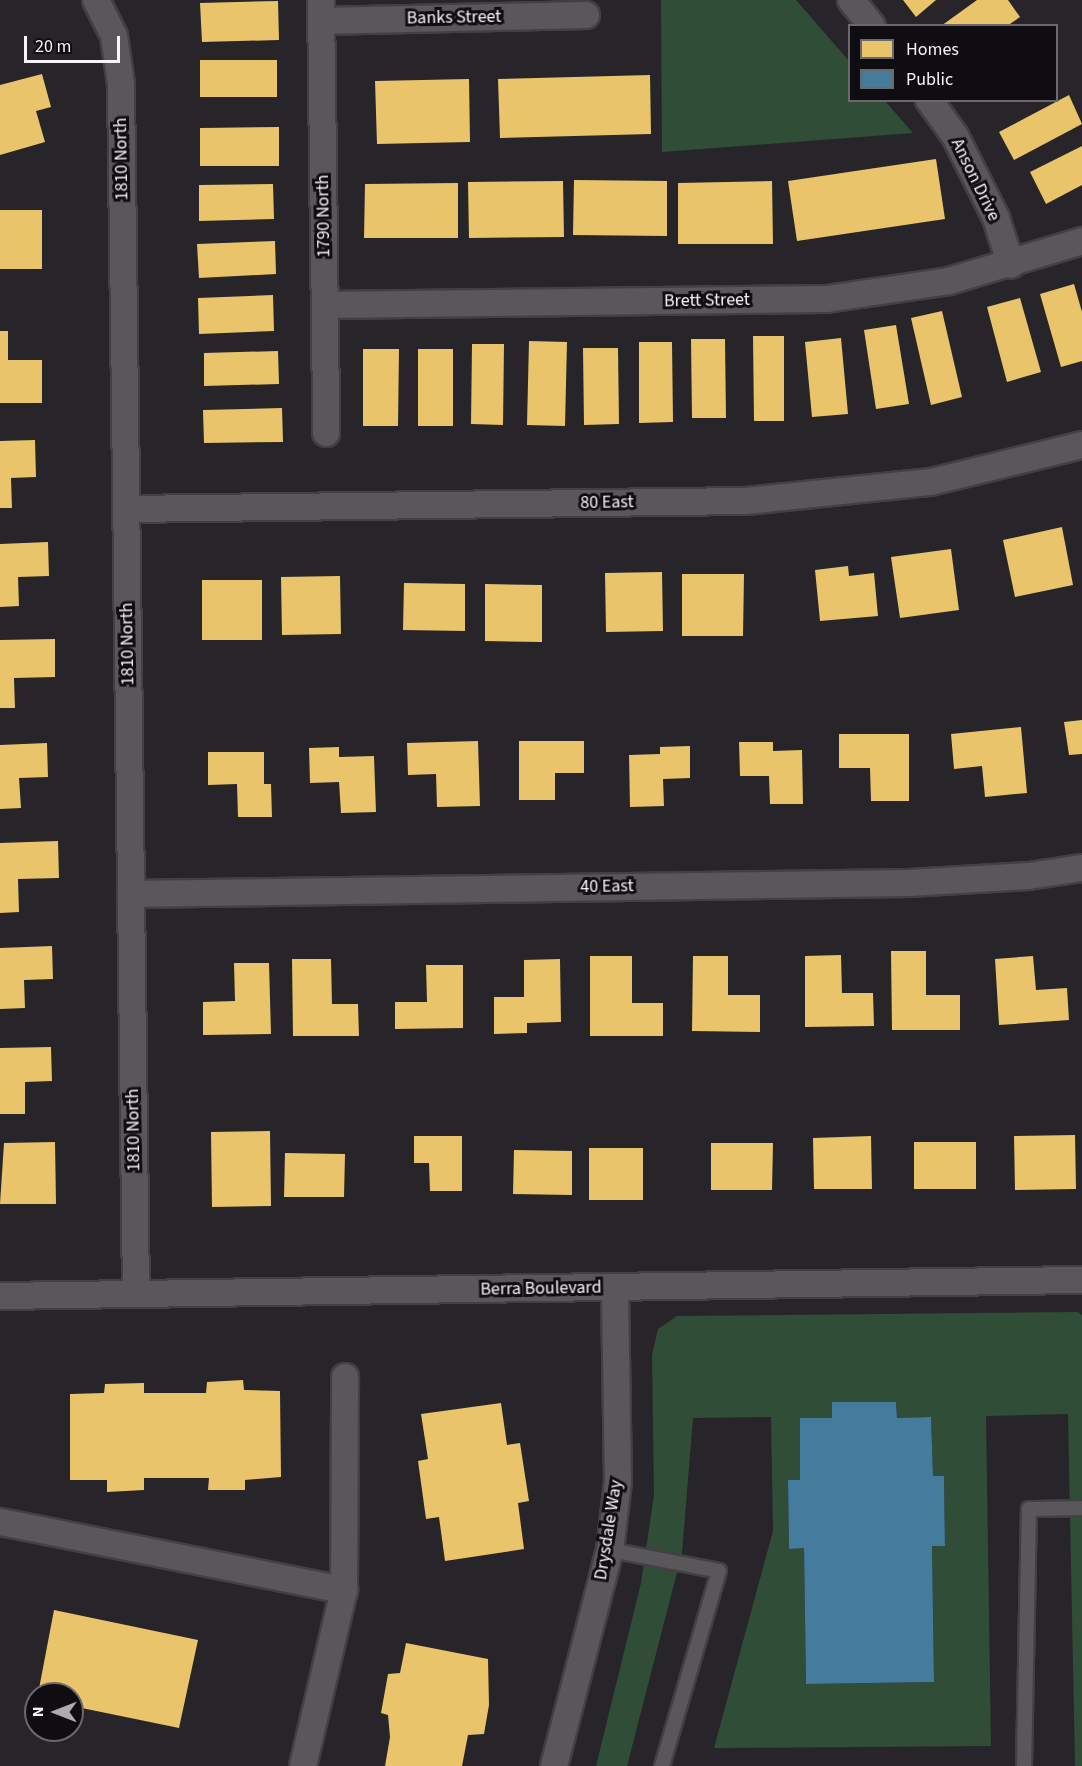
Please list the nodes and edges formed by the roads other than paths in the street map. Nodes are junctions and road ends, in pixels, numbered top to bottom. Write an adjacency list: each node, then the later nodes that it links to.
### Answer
1 (96, 0): 12 (street, 1810 North)
2 (851, 0): 5 (street)
3 (321, 10): 4 (street, Banks Street); 9 (street, 1790 North)
4 (586, 15)
5 (870, 24)
6 (930, 102): 8 (street, Anson Drive)
7 (1082, 242): 8 (street, Brett Street)
8 (1011, 265): 9 (street, Brett Street)
9 (325, 305): 10 (street, 1790 North)
10 (326, 433)
11 (1082, 445): 12 (street, 80 East)
12 (127, 509): 14 (street, 1810 North)
13 (1082, 868): 14 (street, 40 East)
14 (132, 894): 17 (street, 1810 North)
15 (1082, 1280): 16 (street, Berra Boulevard)
16 (615, 1288): 17 (street, Berra Boulevard); 22 (street, Drysdale Way)
17 (136, 1294): 18 (street, Berra Boulevard)
18 (0, 1296)
19 (345, 1377): 23 (street)
20 (1082, 1508): 27 (lane)
21 (0, 1522): 23 (street)
22 (610, 1550): 25 (street, Drysdale Way); 26 (lane)
23 (344, 1590): 24 (street)
24 (303, 1766)
25 (554, 1766)
26 (662, 1766)
27 (1024, 1766)

